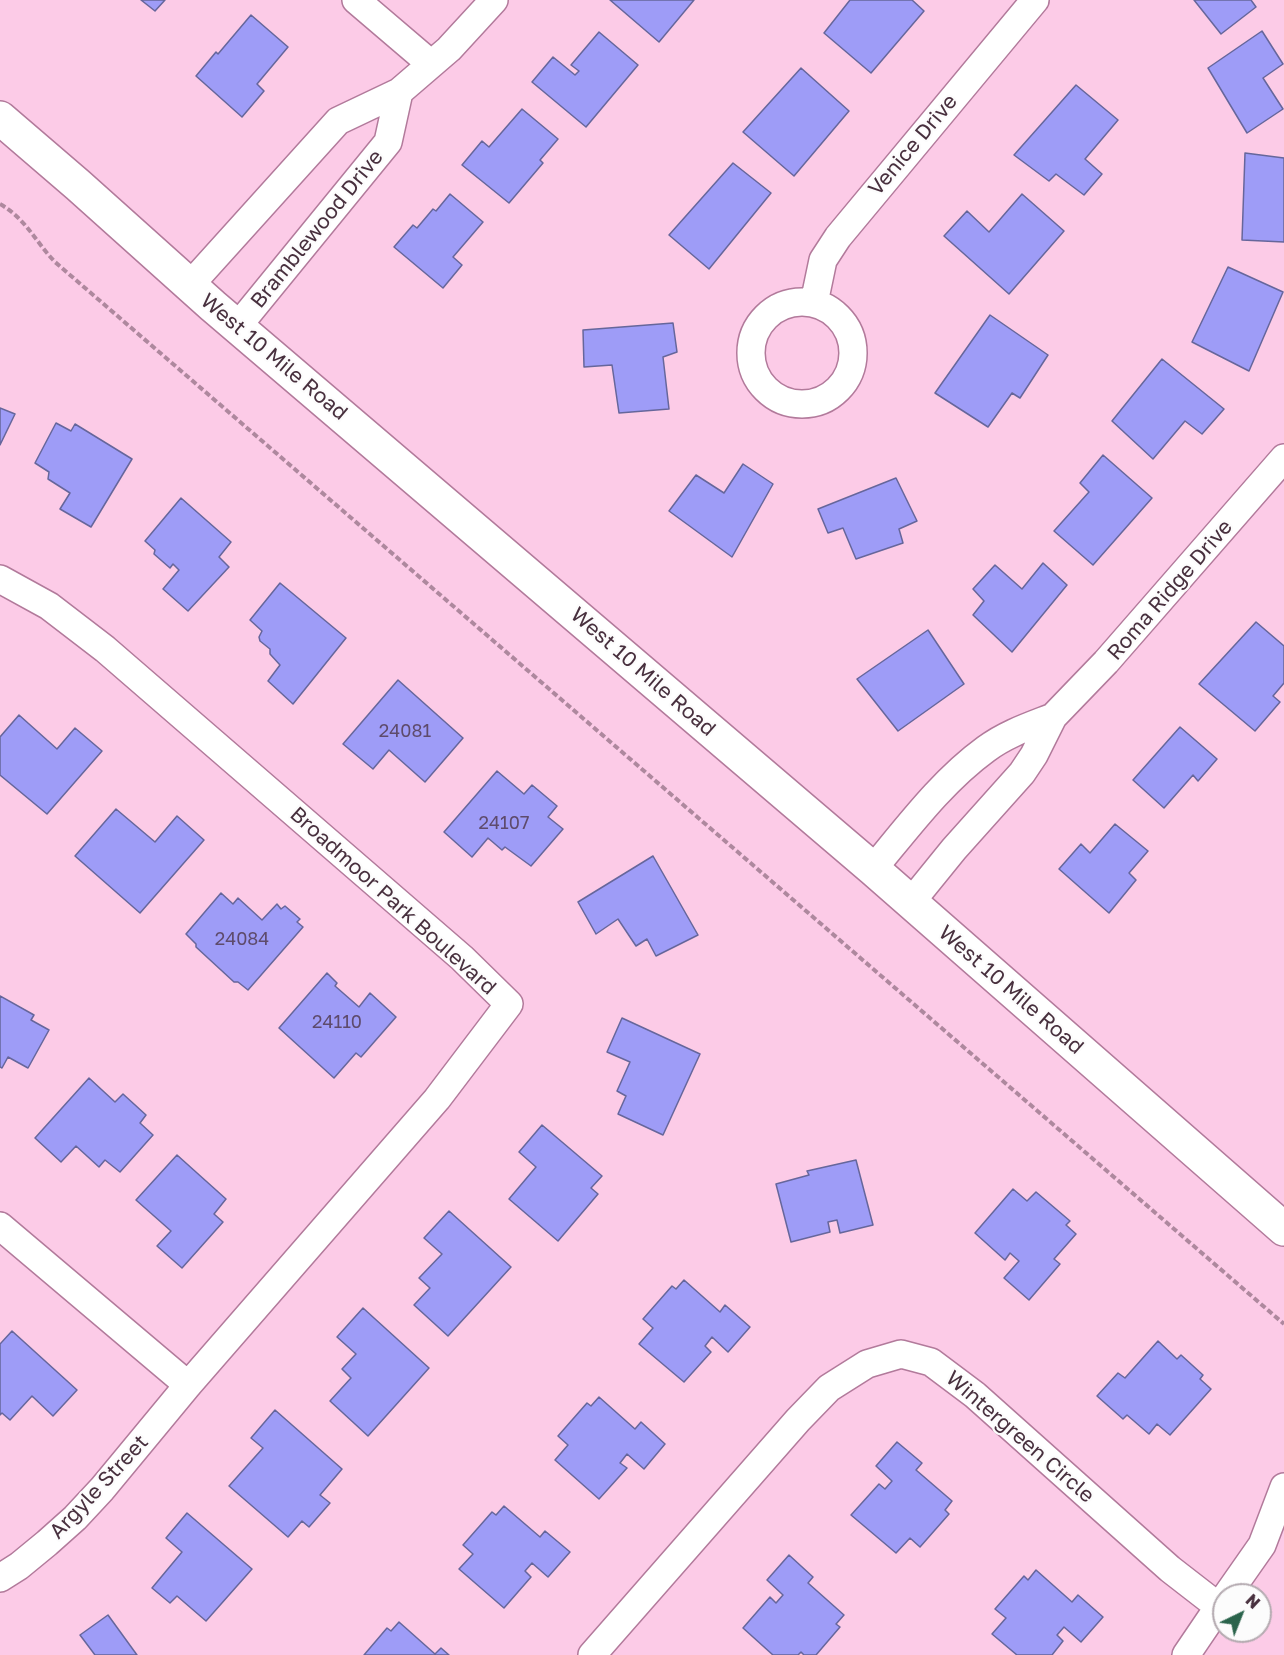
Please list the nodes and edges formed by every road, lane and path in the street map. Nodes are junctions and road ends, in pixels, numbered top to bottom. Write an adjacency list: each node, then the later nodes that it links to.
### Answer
1 (356, 0): 4 (street)
2 (494, 0): 4 (street)
3 (1035, 0): 9 (street, Venice Drive)
4 (431, 64): 5 (street)
5 (399, 92): 8 (street); 10 (street, Bramblewood Drive)
6 (0, 118): 8 (main road, West 10 Mile Road)
7 (0, 204): 18 (path)
8 (190, 285): 10 (main road, West 10 Mile Road)
9 (814, 303)
10 (237, 327): 14 (main road, West 10 Mile Road)
11 (1284, 458): 13 (street, Roma Ridge Drive)
12 (0, 579): 19 (street, Broadmoor Park Boulevard)
13 (1053, 717): 14 (street, Roma Ridge Drive); 15 (street, Roma Ridge Drive)
14 (873, 869): 15 (main road, West 10 Mile Road)
15 (911, 903): 17 (main road, West 10 Mile Road)
16 (0, 1226): 19 (street)
17 (1284, 1229)
18 (1284, 1324)
19 (188, 1385): 22 (street, Argyle Street)
20 (1284, 1487): 21 (street)
21 (1273, 1539): 23 (street)
22 (0, 1578)
23 (1237, 1583)
24 (1212, 1594): 26 (street, Wintergreen Circle)
25 (1212, 1616): 27 (street)
26 (592, 1655)
27 (1186, 1655)

